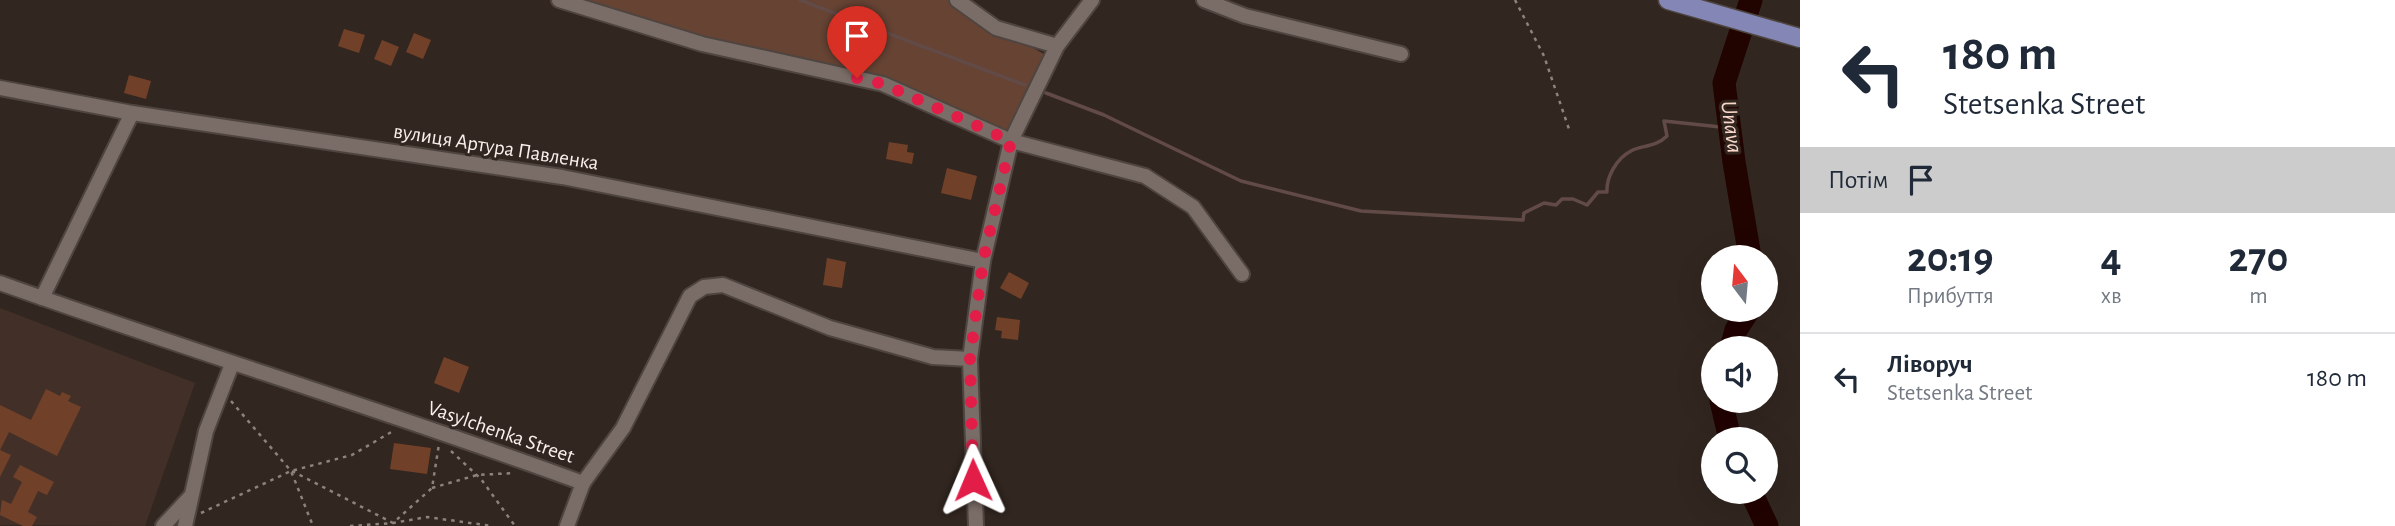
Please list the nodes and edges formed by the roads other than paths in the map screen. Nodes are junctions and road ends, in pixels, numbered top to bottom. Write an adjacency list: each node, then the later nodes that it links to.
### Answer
1 (559, 0): 11 (street)
2 (957, 0): 7 (street)
3 (1092, 0): 7 (street)
4 (1203, 0): 8 (street)
5 (1668, 0): 6 (main road)
6 (1800, 38)
7 (1057, 46): 11 (street)
8 (1401, 54)
9 (0, 88): 10 (street, вулиця Артура Павленка)
10 (132, 113): 12 (street, вулиця Артура Павленка); 15 (street)
11 (1011, 141): 12 (street); 13 (street)
12 (983, 261): 16 (street)
13 (1242, 275)
14 (0, 283): 15 (street, Vasylchenka Street)
15 (43, 298): 17 (street, Vasylchenka Street)
16 (970, 359): 18 (street, Vasylchenka Street); 23 (street)
17 (232, 364): 18 (street, Vasylchenka Street); 19 (street)
18 (583, 483): 22 (street)
19 (192, 495): 20 (street); 21 (street)
20 (186, 523)
21 (163, 526)
22 (567, 526)
23 (976, 526)

